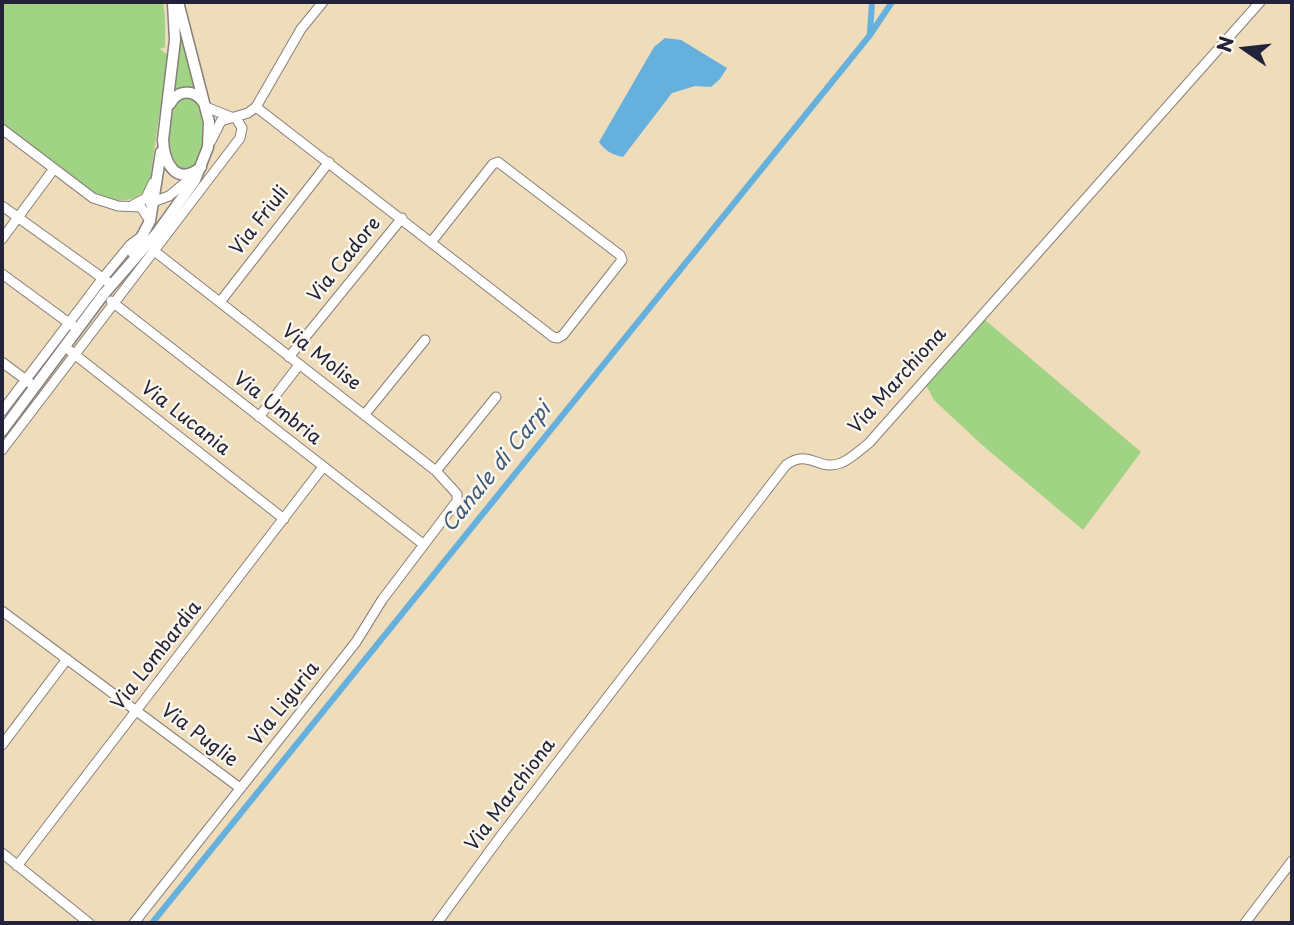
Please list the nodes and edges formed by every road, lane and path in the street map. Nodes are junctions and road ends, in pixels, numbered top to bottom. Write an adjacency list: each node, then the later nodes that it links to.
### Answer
1 (175, 2): 4 (main road); 6 (main road)
2 (323, 2): 5 (street)
3 (1260, 2): 57 (street, Via Marchiona)
4 (205, 106): 6 (main road); 7 (street); 10 (main road)
5 (257, 107): 7 (street); 11 (street)
6 (167, 111): 9 (main road)
7 (234, 117): 10 (street); 23 (street)
8 (2, 129): 13 (street)
9 (163, 143): 12 (main road); 14 (main road); 16 (street)
10 (208, 147): 12 (main road)
11 (329, 162): 18 (street); 28 (street, Via Friuli)
12 (203, 165): 14 (street); 24 (main road)
13 (53, 170): 16 (street); 17 (street)
14 (154, 202): 16 (street); 19 (main road)
15 (2, 206): 17 (street)
16 (123, 206): 19 (street)
17 (18, 218): 21 (street); 26 (street)
18 (402, 218): 22 (street); 32 (street, Via Cadore)
19 (150, 221): 20 (main road)
20 (144, 236): 24 (main road); 26 (street)
21 (2, 239)
22 (432, 241): 22 (street)
23 (153, 250): 27 (street); 28 (street, Via Molise)
24 (129, 262): 26 (main road)
25 (2, 274): 29 (street)
26 (107, 281): 29 (main road)
27 (112, 302): 31 (street); 39 (street, Via Umbria)
28 (220, 302): 32 (street, Via Molise)
29 (73, 326): 31 (main road); 35 (street)
30 (425, 340): 38 (street)
31 (69, 350): 35 (main road); 41 (street); 45 (street, Via Lucania)
32 (289, 356): 34 (street, Via Molise)
33 (2, 362): 35 (street)
34 (299, 365): 38 (street, Via Molise); 39 (street)
35 (30, 383): 37 (street); 40 (main road)
36 (496, 397): 43 (street)
37 (2, 411)
38 (365, 414): 43 (street, Via Molise)
39 (259, 417): 42 (street, Via Umbria)
40 (2, 431)
41 (2, 450)
42 (323, 467): 45 (street, Via Lombardia); 46 (street, Via Umbria)
43 (436, 471): 44 (street, Via Molise)
44 (457, 501): 46 (street, Via Liguria)
45 (284, 519): 49 (street, Via Lombardia)
46 (423, 544): 51 (street, Via Liguria)
47 (2, 612): 48 (street, Via Puglie)
48 (67, 659): 49 (street, Via Puglie); 50 (street)
49 (136, 711): 51 (street, Via Puglie); 54 (street, Via Lombardia)
50 (2, 745)
51 (240, 788): 56 (street, Via Liguria)
52 (2, 853): 54 (street)
53 (1292, 861): 58 (street)
54 (17, 866): 55 (street)
55 (89, 923)
56 (134, 923)
57 (437, 923)
58 (1245, 923)

